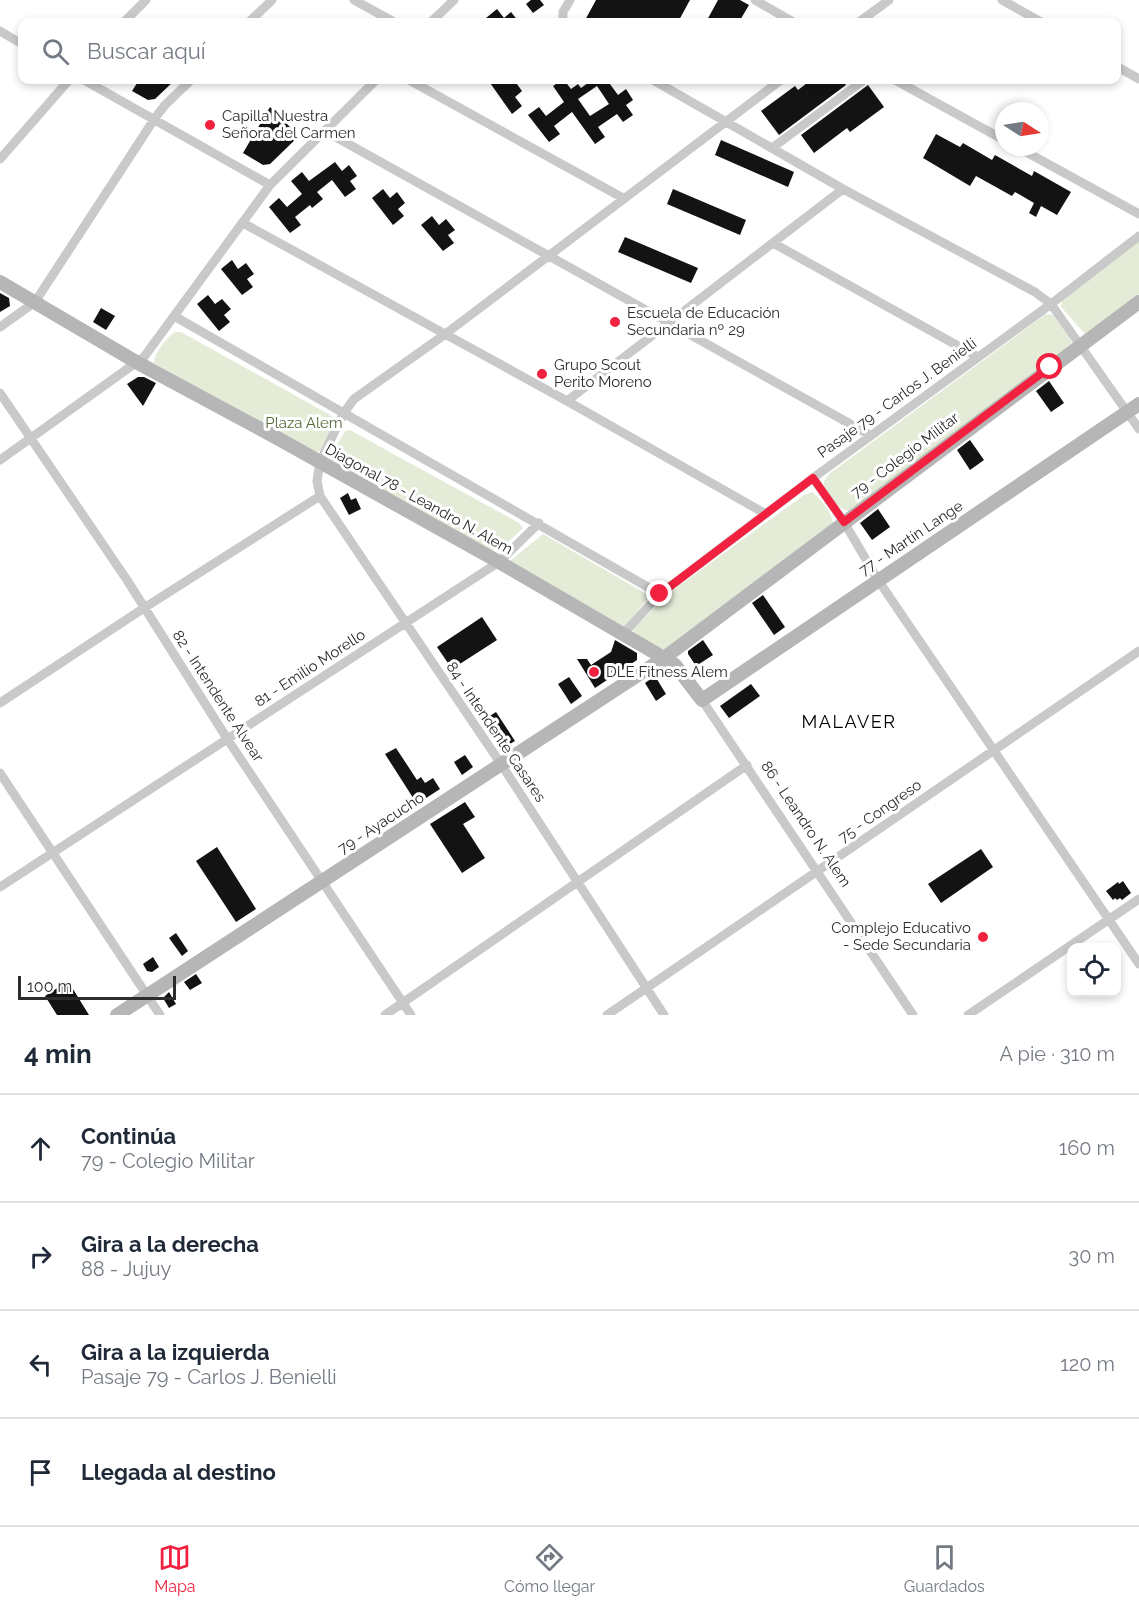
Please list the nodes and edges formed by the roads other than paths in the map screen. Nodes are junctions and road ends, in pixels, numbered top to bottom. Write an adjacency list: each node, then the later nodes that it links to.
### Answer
1 (146, 0): 9 (street)
2 (272, 0): 10 (street)
3 (354, 0): 11 (street)
4 (454, 0): 12 (street)
5 (570, 0): 13 (street)
6 (755, 0): 14 (street)
7 (889, 0): 15 (street)
8 (1002, 0): 16 (street)
9 (128, 18)
10 (253, 18)
11 (387, 18)
12 (435, 18)
13 (563, 18)
14 (787, 18)
15 (864, 18)
16 (1034, 18)
17 (0, 31): 18 (street)
18 (18, 42)
19 (1121, 69): 20 (street)
20 (1139, 79)
21 (66, 84): 36 (street)
22 (91, 84): 30 (street)
23 (187, 84): 30 (street)
24 (372, 84): 32 (street)
25 (416, 84): 39 (street)
26 (660, 84): 31 (street)
27 (775, 84): 31 (street)
28 (859, 84): 34 (street)
29 (902, 84): 33 (street)
30 (155, 118): 37 (street); 46 (street)
31 (724, 121): 34 (street); 39 (street)
32 (325, 130): 37 (street); 44 (street)
33 (995, 135)
34 (771, 148): 38 (street)
35 (1033, 156): 40 (street)
36 (0, 159)
37 (270, 185): 41 (street)
38 (843, 189): 43 (street); 48 (street)
39 (622, 198): 44 (street)
40 (1139, 214)
41 (243, 223): 49 (street); 52 (street)
42 (1139, 236): 48 (street, Pasaje 79 - Carlos J. Benielli)
43 (772, 243): 50 (street); 54 (street)
44 (549, 255): 50 (street); 52 (street)
45 (0, 282): 46 (street, Diagonal 78 - Leandro N. Alem)
46 (35, 302): 51 (street); 55 (street, Diagonal 78 - Leandro N. Alem)
47 (1139, 302): 53 (street, 79 - Colegio Militar)
48 (1051, 304): 53 (street); 54 (street, Pasaje 79 - Carlos J. Benielli)
49 (174, 316): 55 (street); 59 (street)
50 (669, 322): 57 (street); 61 (street)
51 (0, 327)
52 (444, 335): 57 (street); 59 (street)
53 (1082, 346): 58 (street); 68 (street, 79 - Colegio Militar)
54 (978, 357): 61 (street, Pasaje 79 - Carlos J. Benielli)
55 (138, 363): 62 (street); 64 (street, Diagonal 78 - Leandro N. Alem)
56 (0, 393): 62 (street, 82 - Intendente Alvear)
57 (567, 401): 67 (street)
58 (1133, 408): 60 (street); 71 (street, 77 - Martín Lange)
59 (343, 414): 64 (street); 69 (street)
60 (1139, 429)
61 (870, 435): 65 (street, Pasaje 79 - Carlos J. Benielli)
62 (31, 438): 63 (street); 73 (street, 82 - Intendente Alvear)
63 (0, 460)
64 (320, 462): 66 (street); 70 (street, Diagonal 78 - Leandro N. Alem)
65 (813, 478): 67 (street, Pasaje 79 - Carlos J. Benielli); 68 (street)
66 (320, 496): 73 (street); 74 (street, 84 - Intendente Casares)
67 (766, 514): 72 (street, Pasaje 79 - Carlos J. Benielli)
68 (844, 522): 71 (street); 77 (street, 79 - Colegio Militar)
69 (538, 523): 70 (street, 81 - Emilio Morello); 72 (street)
70 (499, 562): 74 (street, 81 - Emilio Morello); 75 (street, Diagonal 78 - Leandro N. Alem)
71 (878, 580): 78 (street, 77 - Martín Lange); 81 (street)
72 (660, 594): 75 (street, Pasaje 79 - Carlos J. Benielli)
73 (144, 608): 79 (street); 80 (street, 82 - Intendente Alvear)
74 (405, 624): 80 (street, 81 - Emilio Morello); 82 (street, 84 - Intendente Casares)
75 (623, 634): 77 (street, Diagonal 78 - Leandro N. Alem)
76 (1139, 651): 81 (street, 75 - Congreso)
77 (664, 658): 78 (street, 86 - Leandro N. Alem); 82 (street, 79 - Ayacucho)
78 (702, 700): 83 (street, 86 - Leandro N. Alem)
79 (0, 703)
80 (228, 740): 85 (street, 81 - Emilio Morello); 87 (street, 82 - Intendente Alvear)
81 (994, 750): 86 (street, 75 - Congreso); 91 (street)
82 (501, 764): 87 (street, 79 - Ayacucho); 88 (street, 84 - Intendente Casares)
83 (747, 765): 86 (street, 86 - Leandro N. Alem); 88 (street)
84 (0, 773): 85 (street)
85 (52, 854): 89 (street, 81 - Emilio Morello); 94 (street)
86 (818, 872): 93 (street, 75 - Congreso); 102 (street, 86 - Leandro N. Alem)
87 (324, 880): 94 (street, 79 - Ayacucho); 95 (street, 82 - Intendente Alvear)
88 (578, 883): 93 (street, 84 - Intendente Casares); 95 (street)
89 (0, 887)
90 (1139, 899): 91 (street)
91 (1109, 919): 92 (street); 103 (street)
92 (1139, 964)
93 (646, 988): 100 (street, 75 - Congreso); 101 (street, 84 - Intendente Casares)
94 (147, 996): 96 (street, 79 - Ayacucho); 97 (street)
95 (404, 1003): 98 (street); 99 (street, 82 - Intendente Alvear)
96 (117, 1015)
97 (160, 1015)
98 (386, 1015)
99 (411, 1015)
100 (607, 1015)
101 (664, 1015)
102 (913, 1015)
103 (968, 1015)

